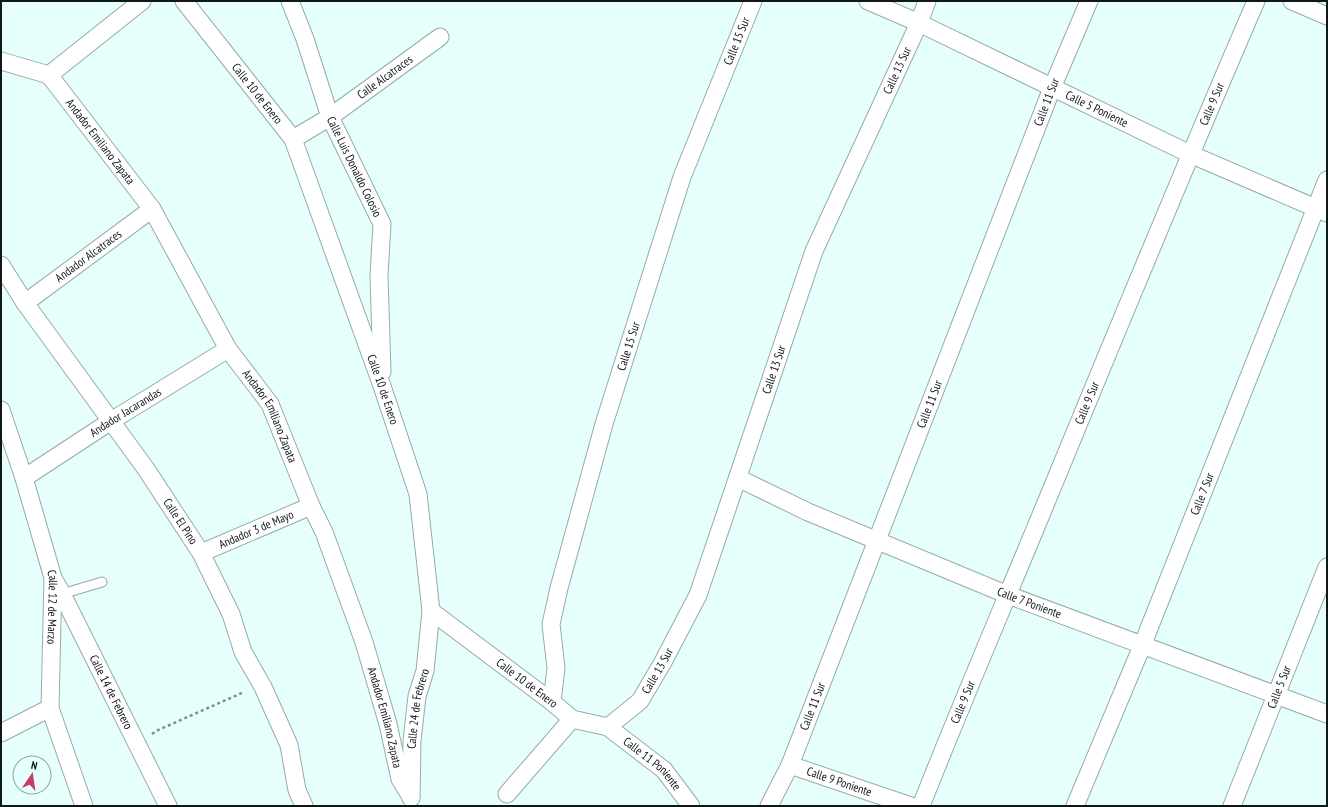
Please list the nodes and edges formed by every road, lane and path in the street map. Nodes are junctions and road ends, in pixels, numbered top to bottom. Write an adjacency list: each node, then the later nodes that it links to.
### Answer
1 (142, 1): 14 (street)
2 (184, 1): 17 (street, Calle 10 de Enero)
3 (290, 1): 16 (street, Calle Luis Donaldo Colosio)
4 (753, 1): 42 (street, Calle 15 Sur)
5 (868, 1): 11 (street, Calle 5 Poniente)
6 (927, 1): 11 (street, Calle 13 Sur)
7 (1089, 1): 15 (street, Calle 11 Sur)
8 (1256, 1): 18 (street, Calle 9 Sur)
9 (1292, 1): 10 (street)
10 (1327, 16)
11 (919, 23): 15 (street, Calle 5 Poniente); 29 (street, Calle 13 Sur)
12 (440, 37): 16 (street, Calle Alcatraces)
13 (1, 61): 14 (street)
14 (49, 75): 20 (street, Andador Emiliano Zapata)
15 (1052, 88): 18 (street, Calle 5 Poniente); 31 (street, Calle 11 Sur)
16 (330, 117): 17 (street, Calle Alcatraces); 25 (street, Calle Luis Donaldo Colosio)
17 (293, 139): 25 (street, Calle 10 de Enero)
18 (1190, 154): 21 (street, Calle 5 Poniente); 37 (street, Calle 9 Sur)
19 (1327, 180): 21 (street, Calle 7 Sur)
20 (152, 209): 23 (street, Andador Alcatraces); 24 (street, Andador Emiliano Zapata)
21 (1321, 210): 39 (street, Calle 7 Sur)
22 (1, 265): 23 (street, Calle El Pino)
23 (25, 303): 27 (street, Calle El Pino)
24 (228, 349): 27 (street, Andador Jacarandas); 30 (street, Andador Emiliano Zapata)
25 (382, 386): 38 (street, Calle 10 de Enero)
26 (1, 410): 28 (street, Calle 12 de Marzo)
27 (111, 421): 28 (street, Andador Jacarandas); 32 (street, Calle El Pino)
28 (24, 478): 34 (street, Calle 12 de Marzo)
29 (738, 478): 31 (street, Calle 7 Poniente); 46 (street, Calle 13 Sur)
30 (311, 506): 32 (street, Andador 3 de Mayo); 51 (street, Andador Emiliano Zapata)
31 (876, 541): 37 (street, Calle 7 Poniente); 49 (street, Calle 11 Sur)
32 (201, 553): 40 (street, Calle El Pino)
33 (1327, 567): 41 (street, Calle 5 Sur)
34 (53, 578): 36 (street, Calle 14 de Febrero); 43 (street, Calle 12 de Marzo)
35 (102, 582): 36 (lane)
36 (62, 594): 48 (street, Calle 14 de Febrero)
37 (1008, 595): 39 (street, Calle 7 Poniente); 58 (street, Calle 9 Sur)
38 (431, 611): 42 (street, Calle 10 de Enero); 51 (street, Calle 24 de Febrero)
39 (1142, 646): 41 (street, Calle 7 Poniente); 59 (street, Calle 7 Sur)
40 (260, 683): 48 (path); 54 (street, Calle El Pino)
41 (1277, 695): 44 (street, Calle 7 Poniente); 60 (street, Calle 5 Sur)
42 (552, 702): 45 (street, Calle 10 de Enero)
43 (50, 708): 47 (street); 52 (street, Calle 12 de Marzo)
44 (1327, 714)
45 (572, 719): 46 (street, Calle 10 de Enero); 50 (street)
46 (608, 727): 55 (street, Calle 11 Poniente)
47 (1, 733)
48 (138, 746): 53 (street, Calle 14 de Febrero)
49 (790, 765): 56 (street, Calle 11 Sur); 57 (street, Calle 9 Poniente)
50 (506, 794)
51 (411, 802)
52 (84, 806)
53 (168, 806)
54 (304, 806)
55 (691, 806)
56 (769, 806)
57 (911, 806)
58 (921, 806)
59 (1076, 806)
60 (1232, 806)

